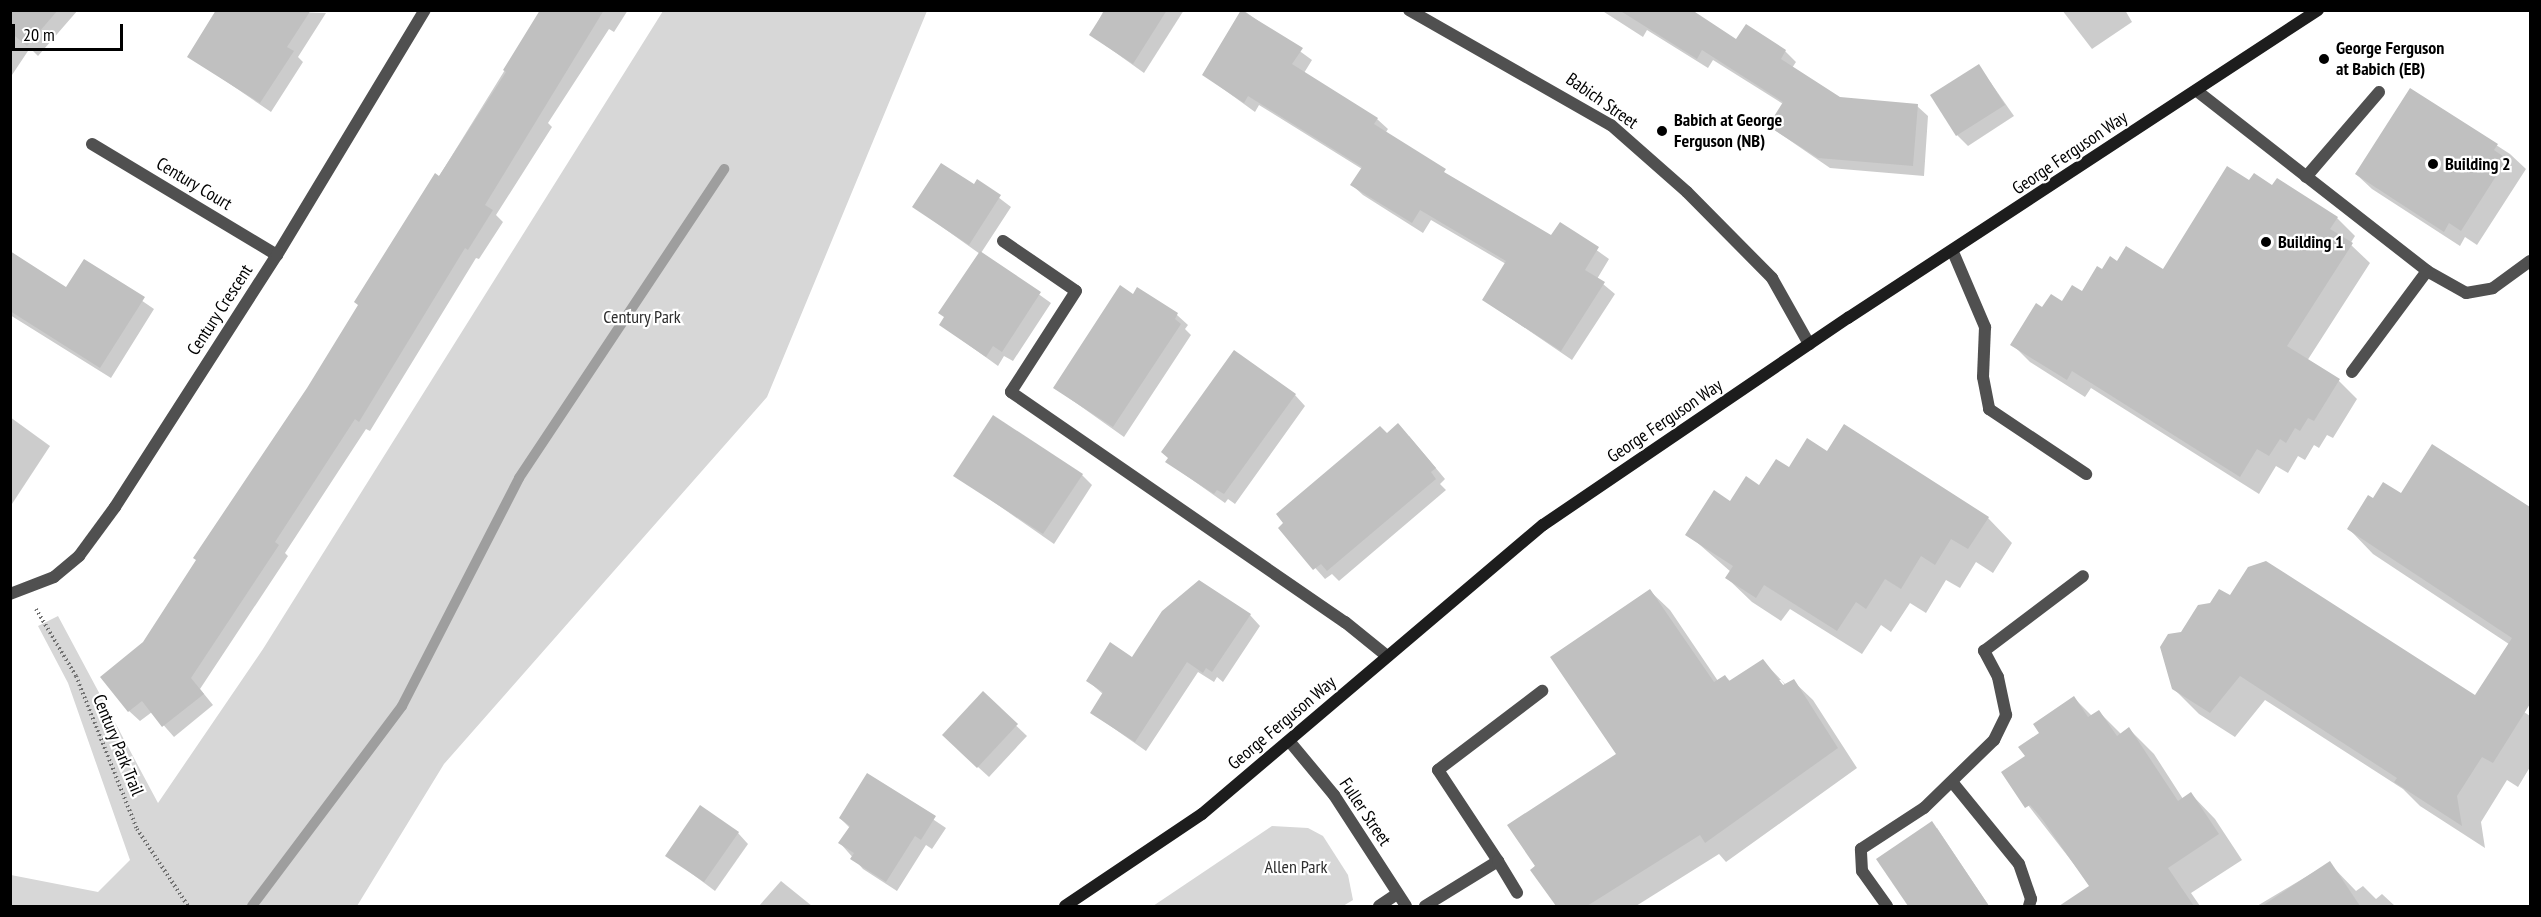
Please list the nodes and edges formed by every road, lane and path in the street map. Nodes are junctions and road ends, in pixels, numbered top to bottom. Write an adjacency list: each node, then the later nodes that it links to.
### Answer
1 (425, 10): 10 (street, Century Crescent)
2 (1409, 10): 13 (street, Babich Street)
3 (2318, 10): 4 (main road, George Ferguson Way)
4 (2197, 91): 7 (street); 9 (main road, George Ferguson Way)
5 (2379, 92): 7 (street)
6 (93, 144): 10 (street, Century Court)
7 (2306, 177): 12 (street)
8 (1003, 241): 19 (street)
9 (1953, 252): 13 (main road, George Ferguson Way); 15 (street)
10 (277, 255): 17 (street, Century Crescent)
11 (2530, 261): 12 (street)
12 (2427, 271): 14 (street)
13 (1809, 344): 19 (main road, George Ferguson Way)
14 (2352, 372)
15 (2086, 474)
16 (2083, 576): 22 (street)
17 (25, 592): 18 (street, Century Crescent); 26 (path, Century Park Trail)
18 (10, 594)
19 (1387, 656): 21 (main road, George Ferguson Way)
20 (1542, 691): 23 (street)
21 (1290, 742): 25 (street, Fuller Street); 27 (main road, George Ferguson Way)
22 (1953, 783): 31 (street); 32 (street)
23 (1498, 861): 24 (street); 30 (street)
24 (1517, 893)
25 (1397, 894): 28 (street); 29 (street, Fuller Street)
26 (188, 906)
27 (1065, 906)
28 (1379, 906)
29 (1406, 906)
30 (1425, 906)
31 (1887, 906)
32 (2029, 906)

